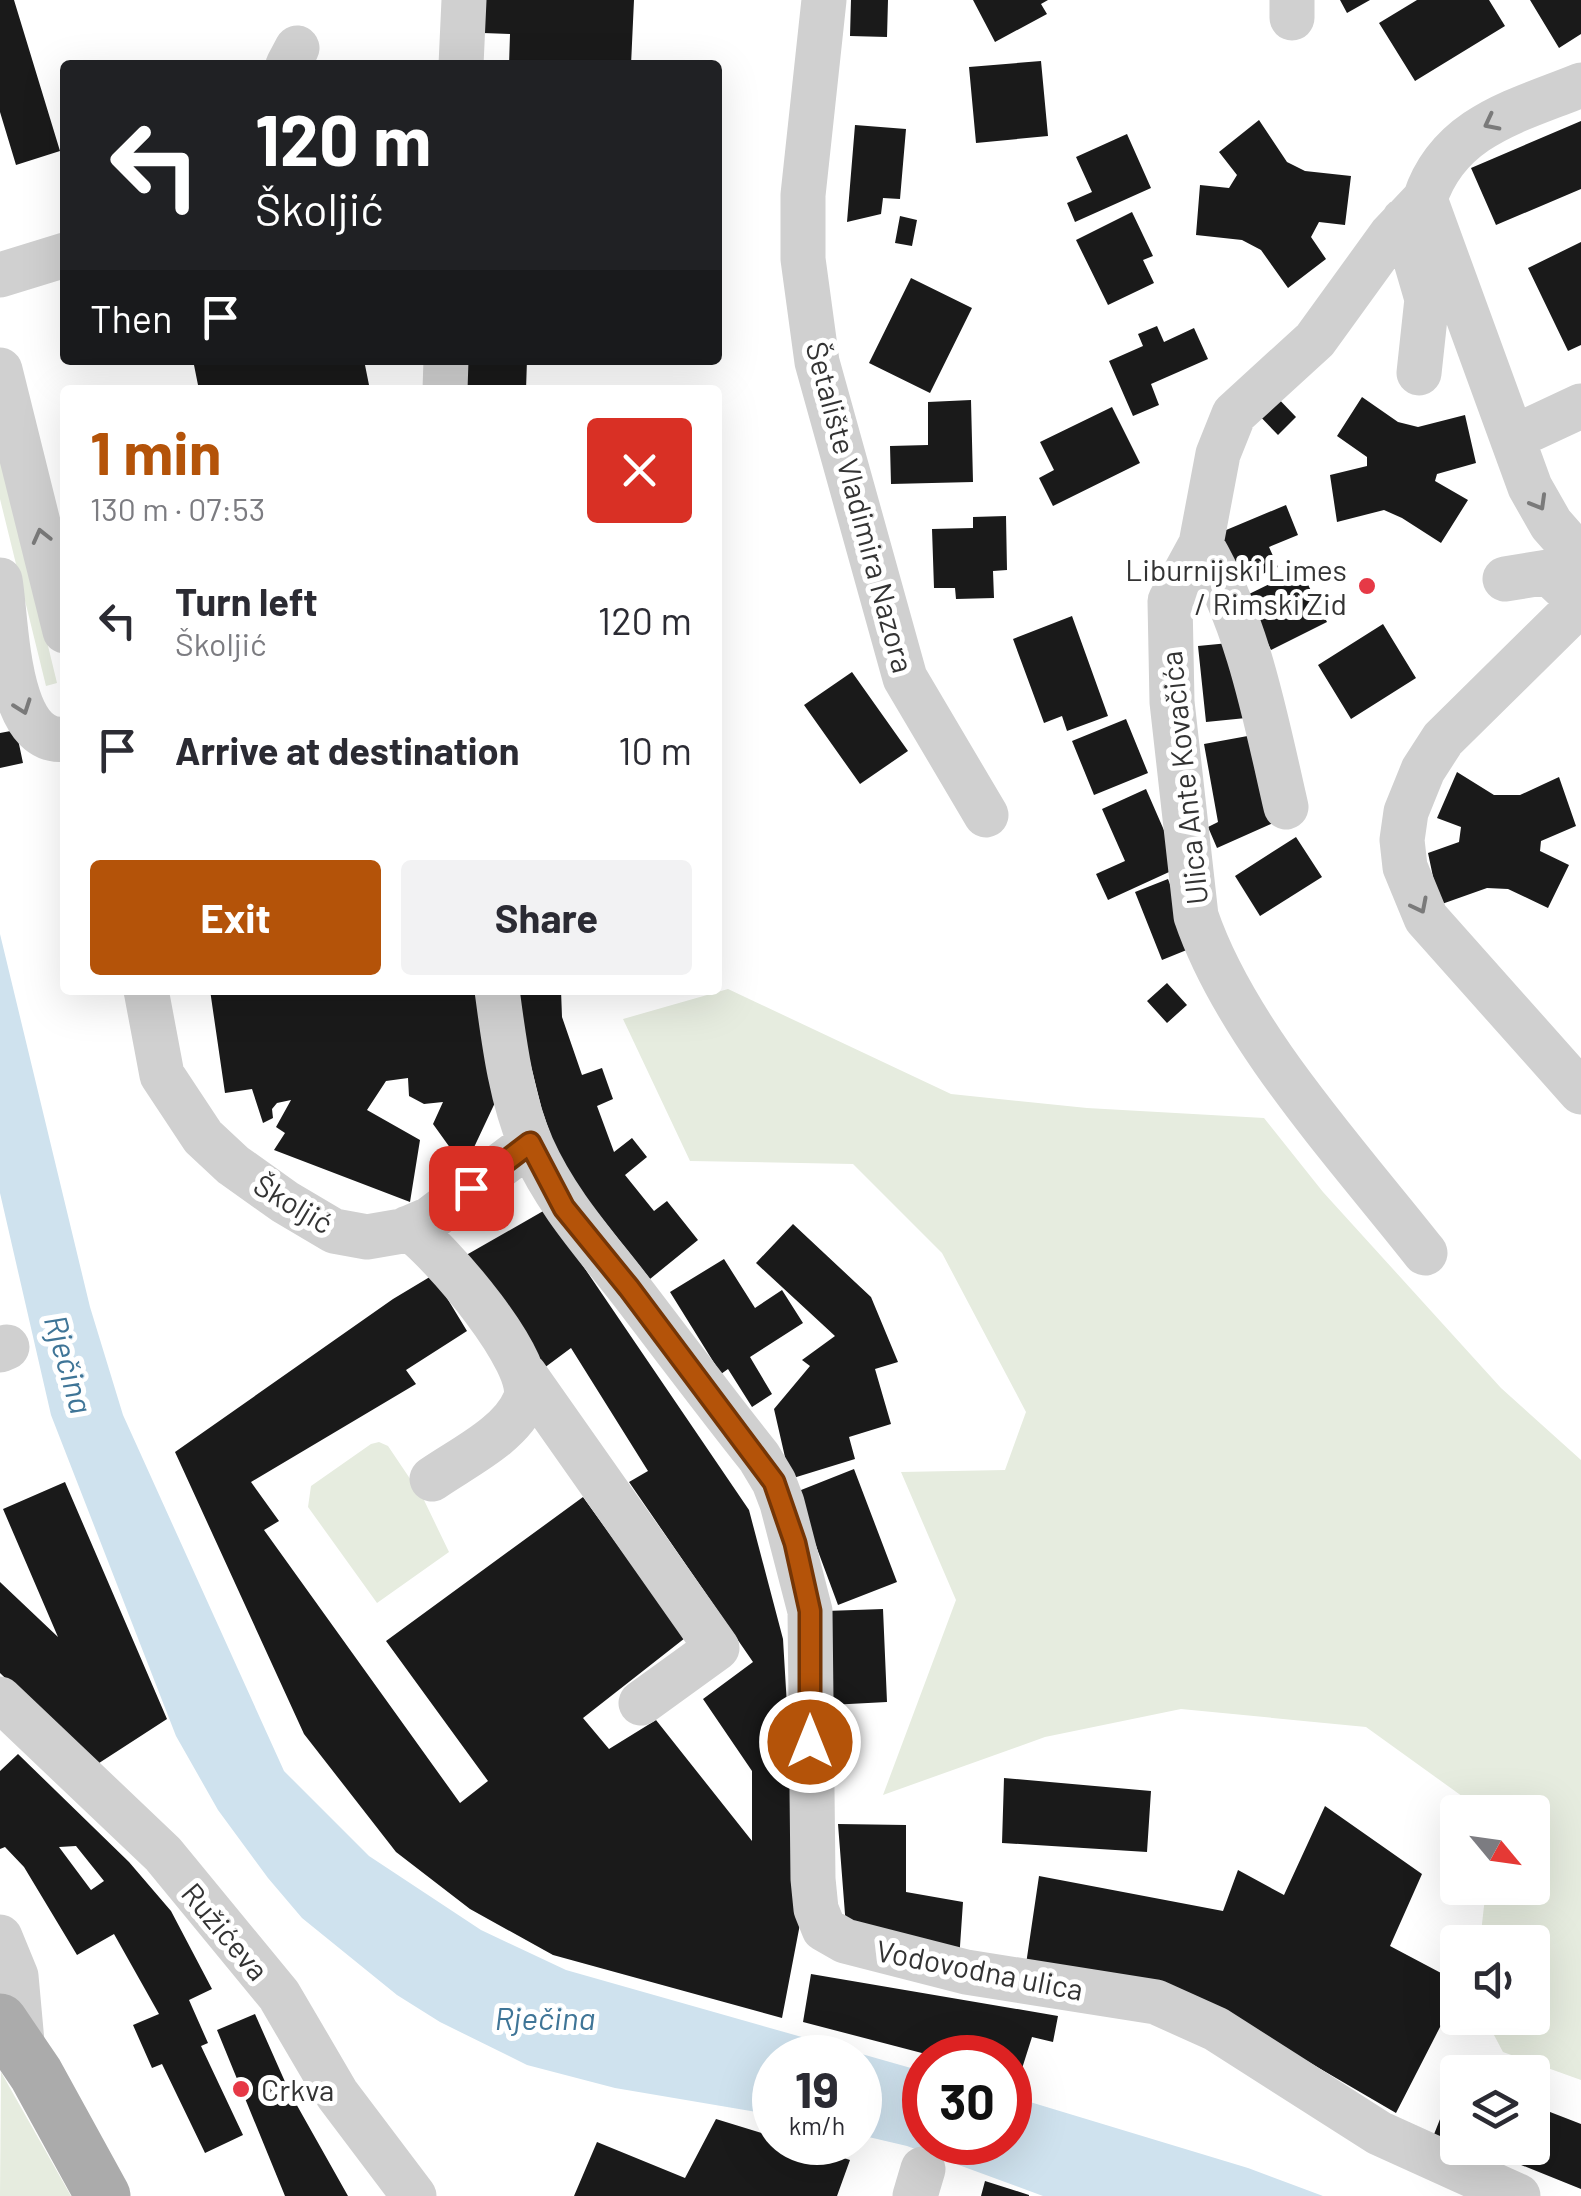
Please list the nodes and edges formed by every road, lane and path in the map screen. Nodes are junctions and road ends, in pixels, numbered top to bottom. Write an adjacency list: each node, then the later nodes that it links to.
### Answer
1 (464, 0): 3 (street)
2 (824, 0): 20 (street, Šetalište Vladimira Nazora)
3 (461, 60)
4 (1581, 85): 5 (street, Ulica Ante Kovačića, one-way to 5)
5 (1414, 210): 9 (street); 11 (street); 12 (street, Ulica Ante Kovačića)
6 (60, 257): 7 (street)
7 (0, 275)
8 (0, 370): 17 (street, one-way to 8)
9 (1419, 373)
10 (1581, 406): 11 (street)
11 (1512, 438): 13 (street, one-way to 13)
12 (1202, 544): 19 (street); 26 (street, Ulica Ante Kovačića)
13 (1581, 558)
14 (1505, 579): 16 (street)
15 (0, 580): 18 (street, one-way to 18)
16 (1581, 603): 23 (street, one-way to 23)
17 (60, 611)
18 (60, 740)
19 (1286, 807)
20 (986, 816)
21 (147, 995): 25 (street, Školjić)
22 (498, 995): 24 (street, Vodovodna ulica)
23 (1581, 1092)
24 (530, 1143): 25 (street, Školjić); 35 (street, Vodovodna ulica)
25 (408, 1228): 27 (street)
26 (1425, 1253)
27 (524, 1375): 28 (street); 30 (street)
28 (432, 1479)
29 (0, 1699): 34 (street, Ružićeva)
30 (641, 1703)
31 (0, 1937): 32 (street)
32 (11, 2037): 33 (main road)
33 (103, 2196)
34 (414, 2196)
35 (1518, 2196)

